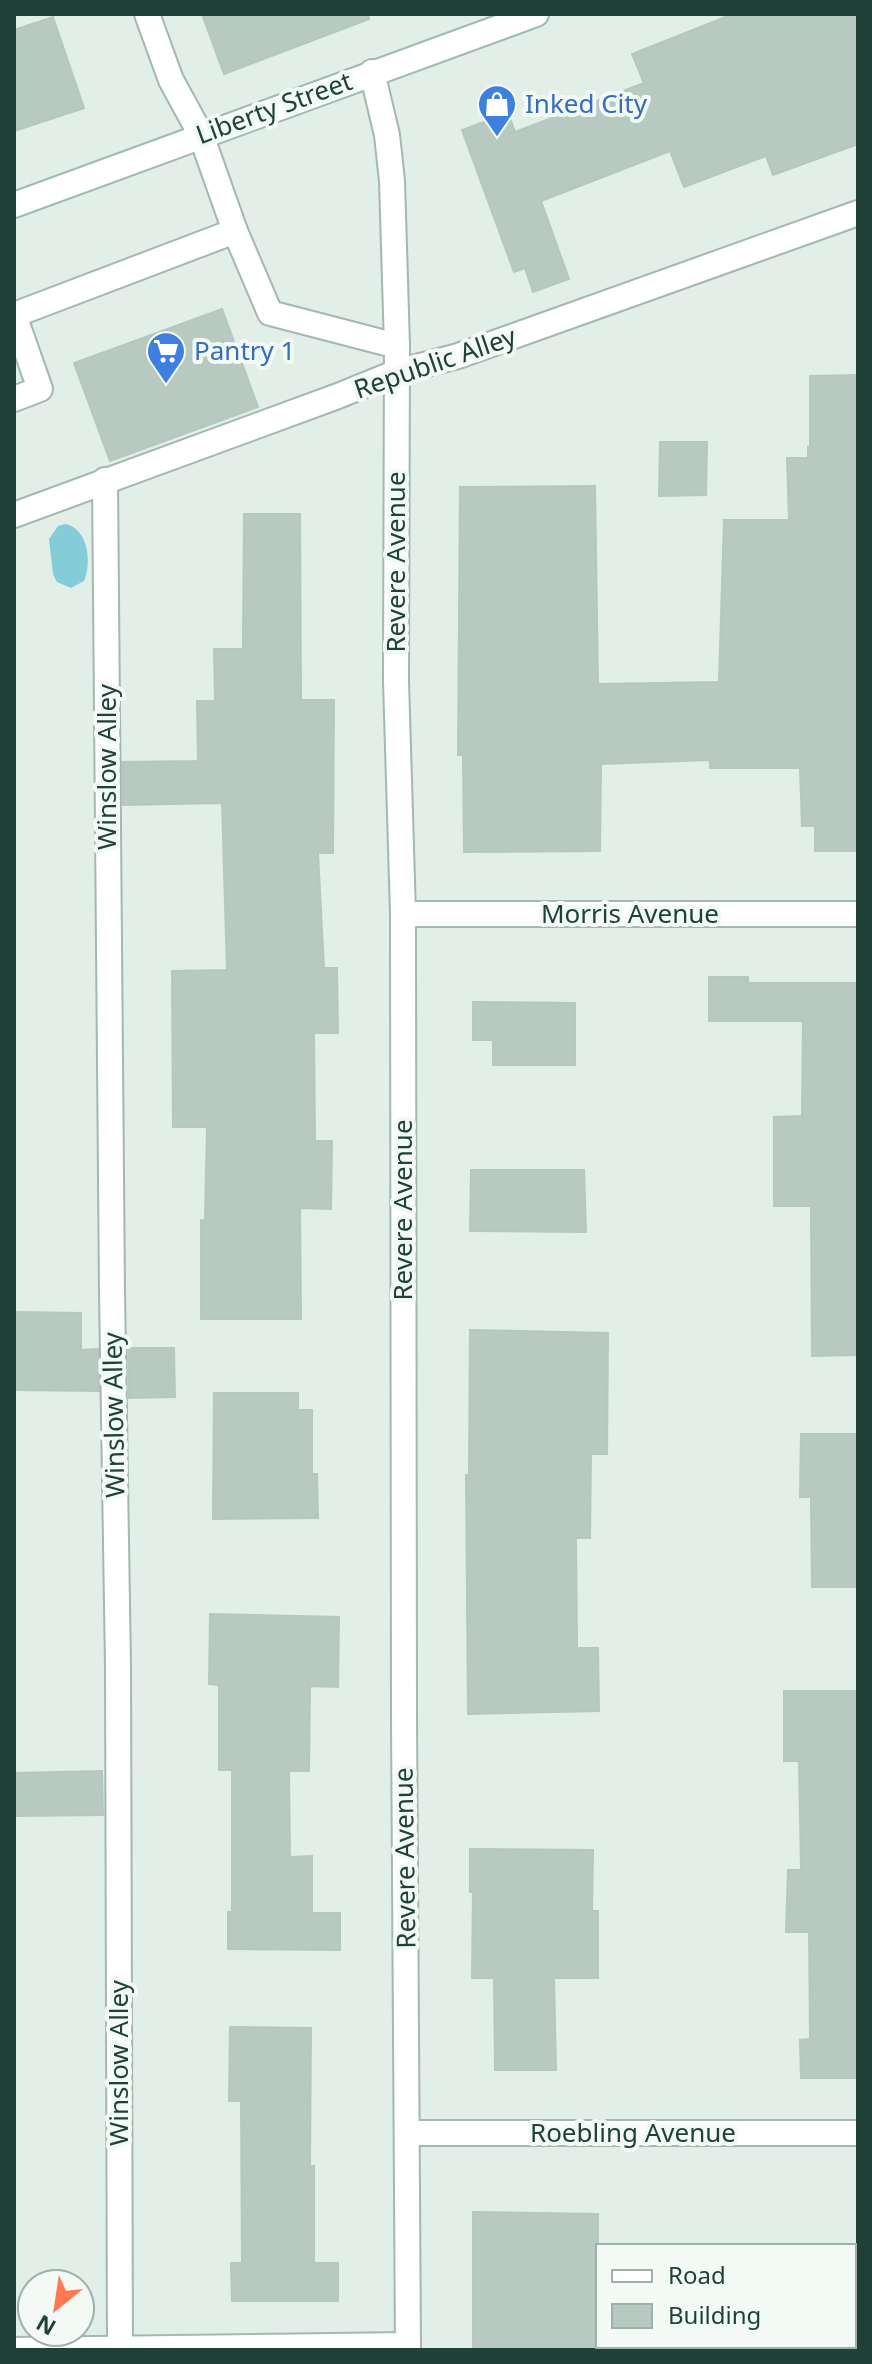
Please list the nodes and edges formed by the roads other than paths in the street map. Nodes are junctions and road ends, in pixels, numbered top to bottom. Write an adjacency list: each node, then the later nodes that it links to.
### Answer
1 (147, 14): 4 (street)
2 (536, 14): 3 (street, Liberty Street)
3 (372, 72): 4 (street, Liberty Street); 8 (street, Revere Avenue)
4 (201, 135): 5 (street, Liberty Street); 7 (street)
5 (14, 205)
6 (858, 213): 9 (street, Republic Alley)
7 (235, 231): 8 (street); 10 (street)
8 (397, 346): 9 (street, Revere Avenue)
9 (397, 372): 11 (street, Republic Alley); 13 (street, Revere Avenue)
10 (14, 399)
11 (105, 480): 12 (street, Republic Alley); 18 (street, Winslow Alley)
12 (14, 515)
13 (403, 914): 14 (street, Morris Avenue); 15 (street, Revere Avenue)
14 (858, 914)
15 (408, 2133): 16 (street, Roebling Avenue); 17 (street, Revere Avenue)
16 (858, 2133)
17 (408, 2348): 18 (street)
18 (120, 2349): 19 (street)
19 (14, 2350)

